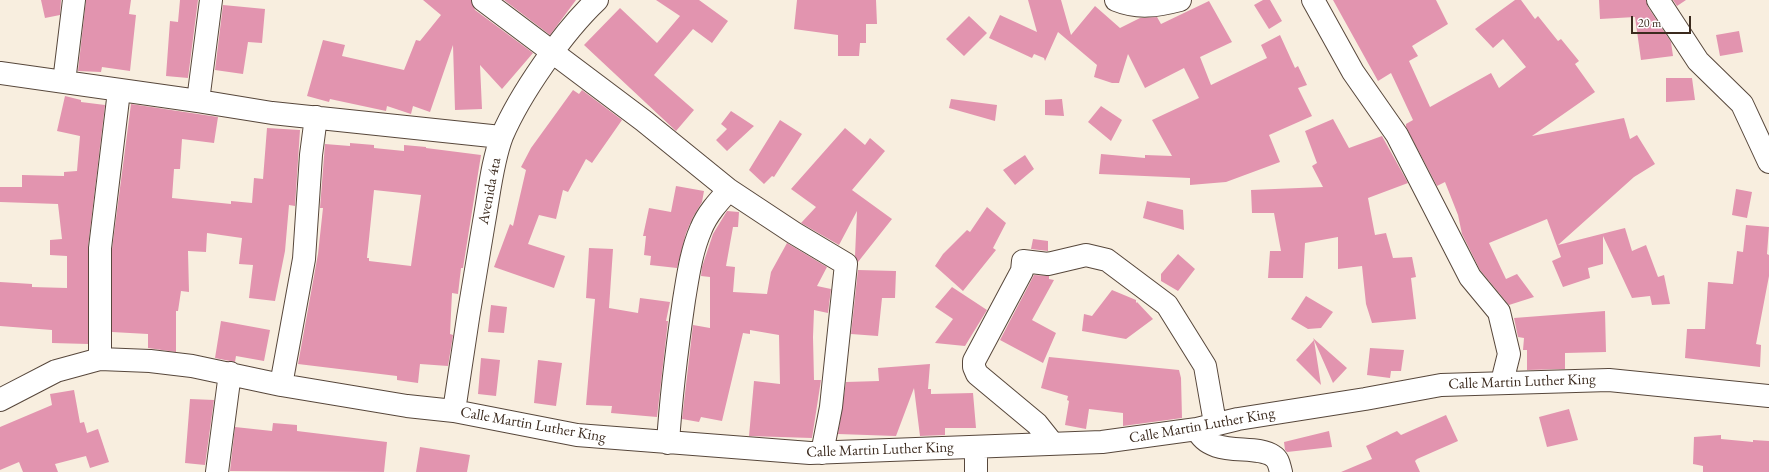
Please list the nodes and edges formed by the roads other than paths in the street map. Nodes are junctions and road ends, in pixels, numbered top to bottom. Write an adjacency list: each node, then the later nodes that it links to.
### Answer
1 (74, 0): 11 (street)
2 (212, 0): 13 (street)
3 (483, 0): 9 (street)
4 (596, 0): 9 (street, Avenida 4ta)
5 (1116, 0): 6 (street)
6 (1180, 0)
7 (1313, 0): 20 (street)
8 (1658, 0): 16 (street)
9 (552, 53): 15 (street, Avenida 4ta); 17 (street)
10 (0, 72): 11 (street)
11 (64, 82): 12 (street)
12 (119, 91): 13 (street); 18 (street)
13 (198, 100): 14 (street)
14 (316, 117): 15 (street); 21 (street)
15 (502, 137): 24 (street, Avenida 4ta)
16 (1769, 162)
17 (729, 190): 26 (street); 29 (street)
18 (100, 359): 19 (street, Calle Martin Luther King); 23 (street, Calle Martin Luther King)
19 (230, 373): 21 (street, Calle Martin Luther King); 31 (street)
20 (1502, 382): 22 (street, Calle Martin Luther King); 25 (street, Calle Martin Luther King)
21 (281, 385): 24 (street, Calle Martin Luther King)
22 (1769, 396)
23 (0, 400)
24 (454, 411): 26 (street, Calle Martin Luther King)
25 (1206, 426): 27 (street, Calle Martin Luther King); 27 (street); 30 (street)
26 (668, 443): 29 (street, Calle Martin Luther King)
27 (1052, 444): 28 (street, Calle Martin Luther King)
28 (976, 447): 29 (street, Calle Martin Luther King); 32 (street)
29 (822, 453)
30 (1280, 467)
31 (217, 472)
32 (976, 472)

